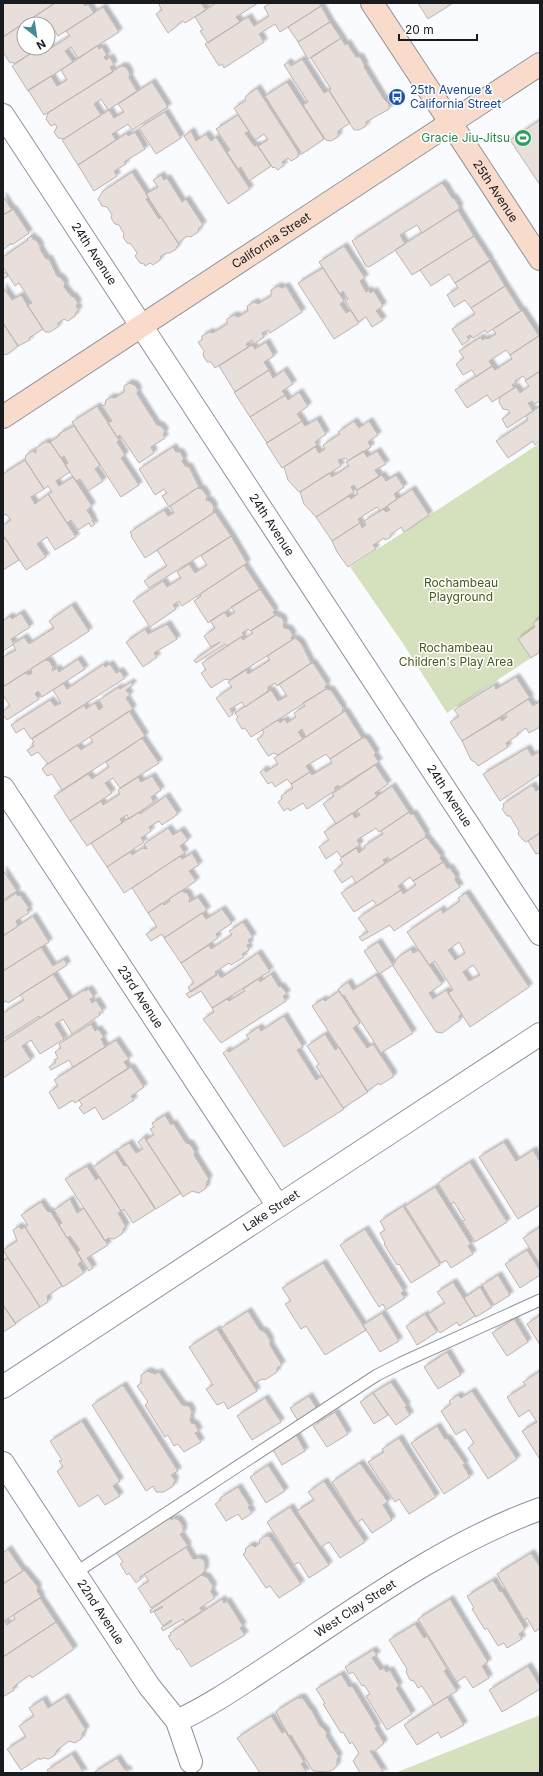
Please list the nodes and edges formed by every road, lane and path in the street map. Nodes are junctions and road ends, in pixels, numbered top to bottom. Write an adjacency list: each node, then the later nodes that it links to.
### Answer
1 (372, 3): 4 (street, 25th Avenue)
2 (540, 64): 4 (street, California Street)
3 (3, 115): 6 (street, 24th Avenue)
4 (451, 123): 5 (street, 25th Avenue); 6 (street, California Street)
5 (540, 258)
6 (141, 326): 7 (street, California Street); 9 (street, 24th Avenue)
7 (3, 417)
8 (3, 788): 11 (street, 23rd Avenue)
9 (540, 934)
10 (540, 1034): 11 (street, Lake Street)
11 (278, 1206): 13 (street, Lake Street)
12 (540, 1300): 16 (lane)
13 (3, 1387)
14 (3, 1463): 16 (street, 22nd Avenue)
15 (540, 1509): 17 (street, West Clay Street)
16 (75, 1573): 17 (street, 22nd Avenue)
17 (177, 1721): 18 (street, 22nd Avenue)
18 (191, 1762)

